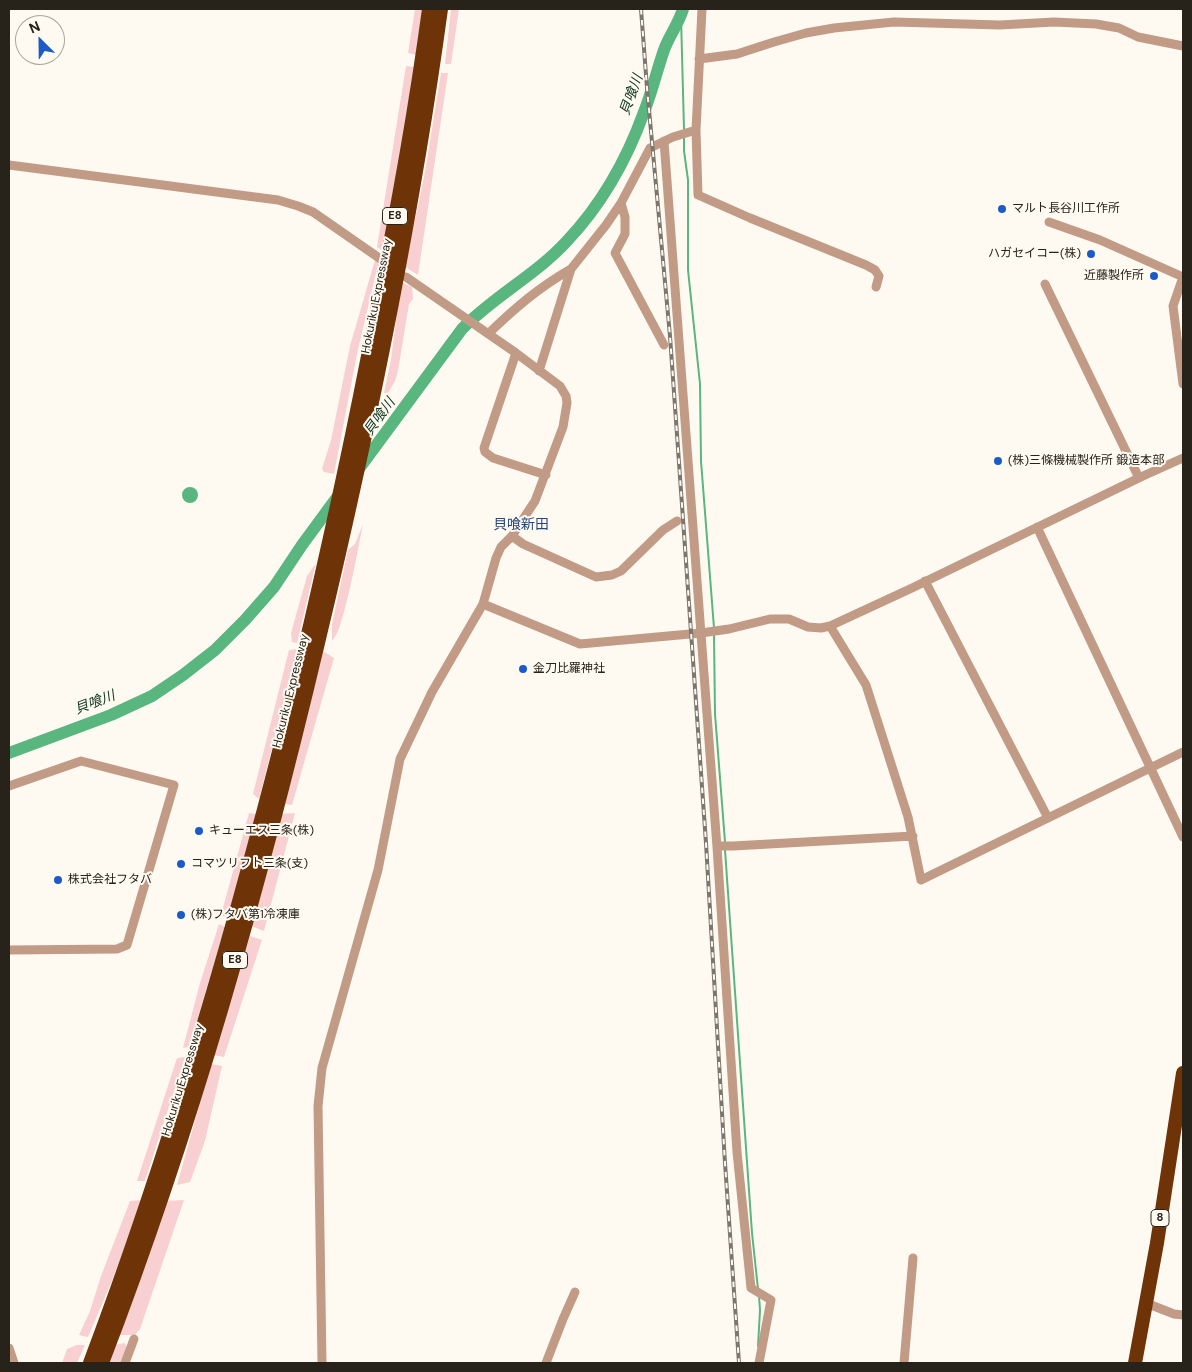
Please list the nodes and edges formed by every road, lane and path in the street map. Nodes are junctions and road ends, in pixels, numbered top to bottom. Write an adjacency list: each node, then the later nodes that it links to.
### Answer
1 (429, 9): 49 (highway, Hokuriku Expressway / E8)
2 (441, 9): 50 (highway, Hokuriku Expressway / E8)
3 (702, 9): 5 (street)
4 (1183, 46): 5 (street)
5 (699, 59): 6 (street)
6 (693, 131): 7 (street); 16 (street)
7 (669, 139): 9 (street); 31 (street)
8 (9, 165): 11 (street)
9 (621, 202): 12 (street); 18 (street)
10 (1049, 222): 14 (street)
11 (382, 260)
12 (571, 269): 17 (street); 20 (street)
13 (406, 277): 17 (street)
14 (1183, 277): 21 (street)
15 (1045, 284): 24 (street)
16 (876, 287)
17 (487, 334): 19 (street)
18 (664, 345)
19 (516, 353): 20 (street); 23 (street)
20 (538, 371): 23 (street)
21 (1183, 384)
22 (1183, 458): 24 (street)
23 (546, 475): 27 (street)
24 (1139, 478): 26 (street)
25 (677, 520): 27 (street)
26 (1037, 528): 28 (street); 33 (street)
27 (512, 536): 29 (street)
28 (925, 581): 30 (street); 35 (street)
29 (483, 604): 31 (street); 52 (street)
30 (830, 626): 31 (street); 36 (street)
31 (701, 633): 38 (street)
32 (1183, 752): 33 (street)
33 (1150, 768): 35 (street); 37 (street)
34 (9, 786): 39 (street)
35 (1048, 818): 36 (street)
36 (913, 836): 38 (street)
37 (1183, 837)
38 (719, 846): 54 (street)
39 (9, 950)
40 (1183, 1073): 41 (highway, 8)
41 (1180, 1114): 44 (highway, 8)
42 (912, 1258): 55 (street)
43 (575, 1292): 53 (street)
44 (1146, 1303): 45 (street); 56 (highway, 8)
45 (1183, 1315)
46 (134, 1339): 51 (street)
47 (9, 1348): 48 (street)
48 (14, 1363)
49 (90, 1363)
50 (102, 1363)
51 (125, 1363)
52 (322, 1363)
53 (546, 1363)
54 (759, 1363)
55 (904, 1363)
56 (1136, 1363)

